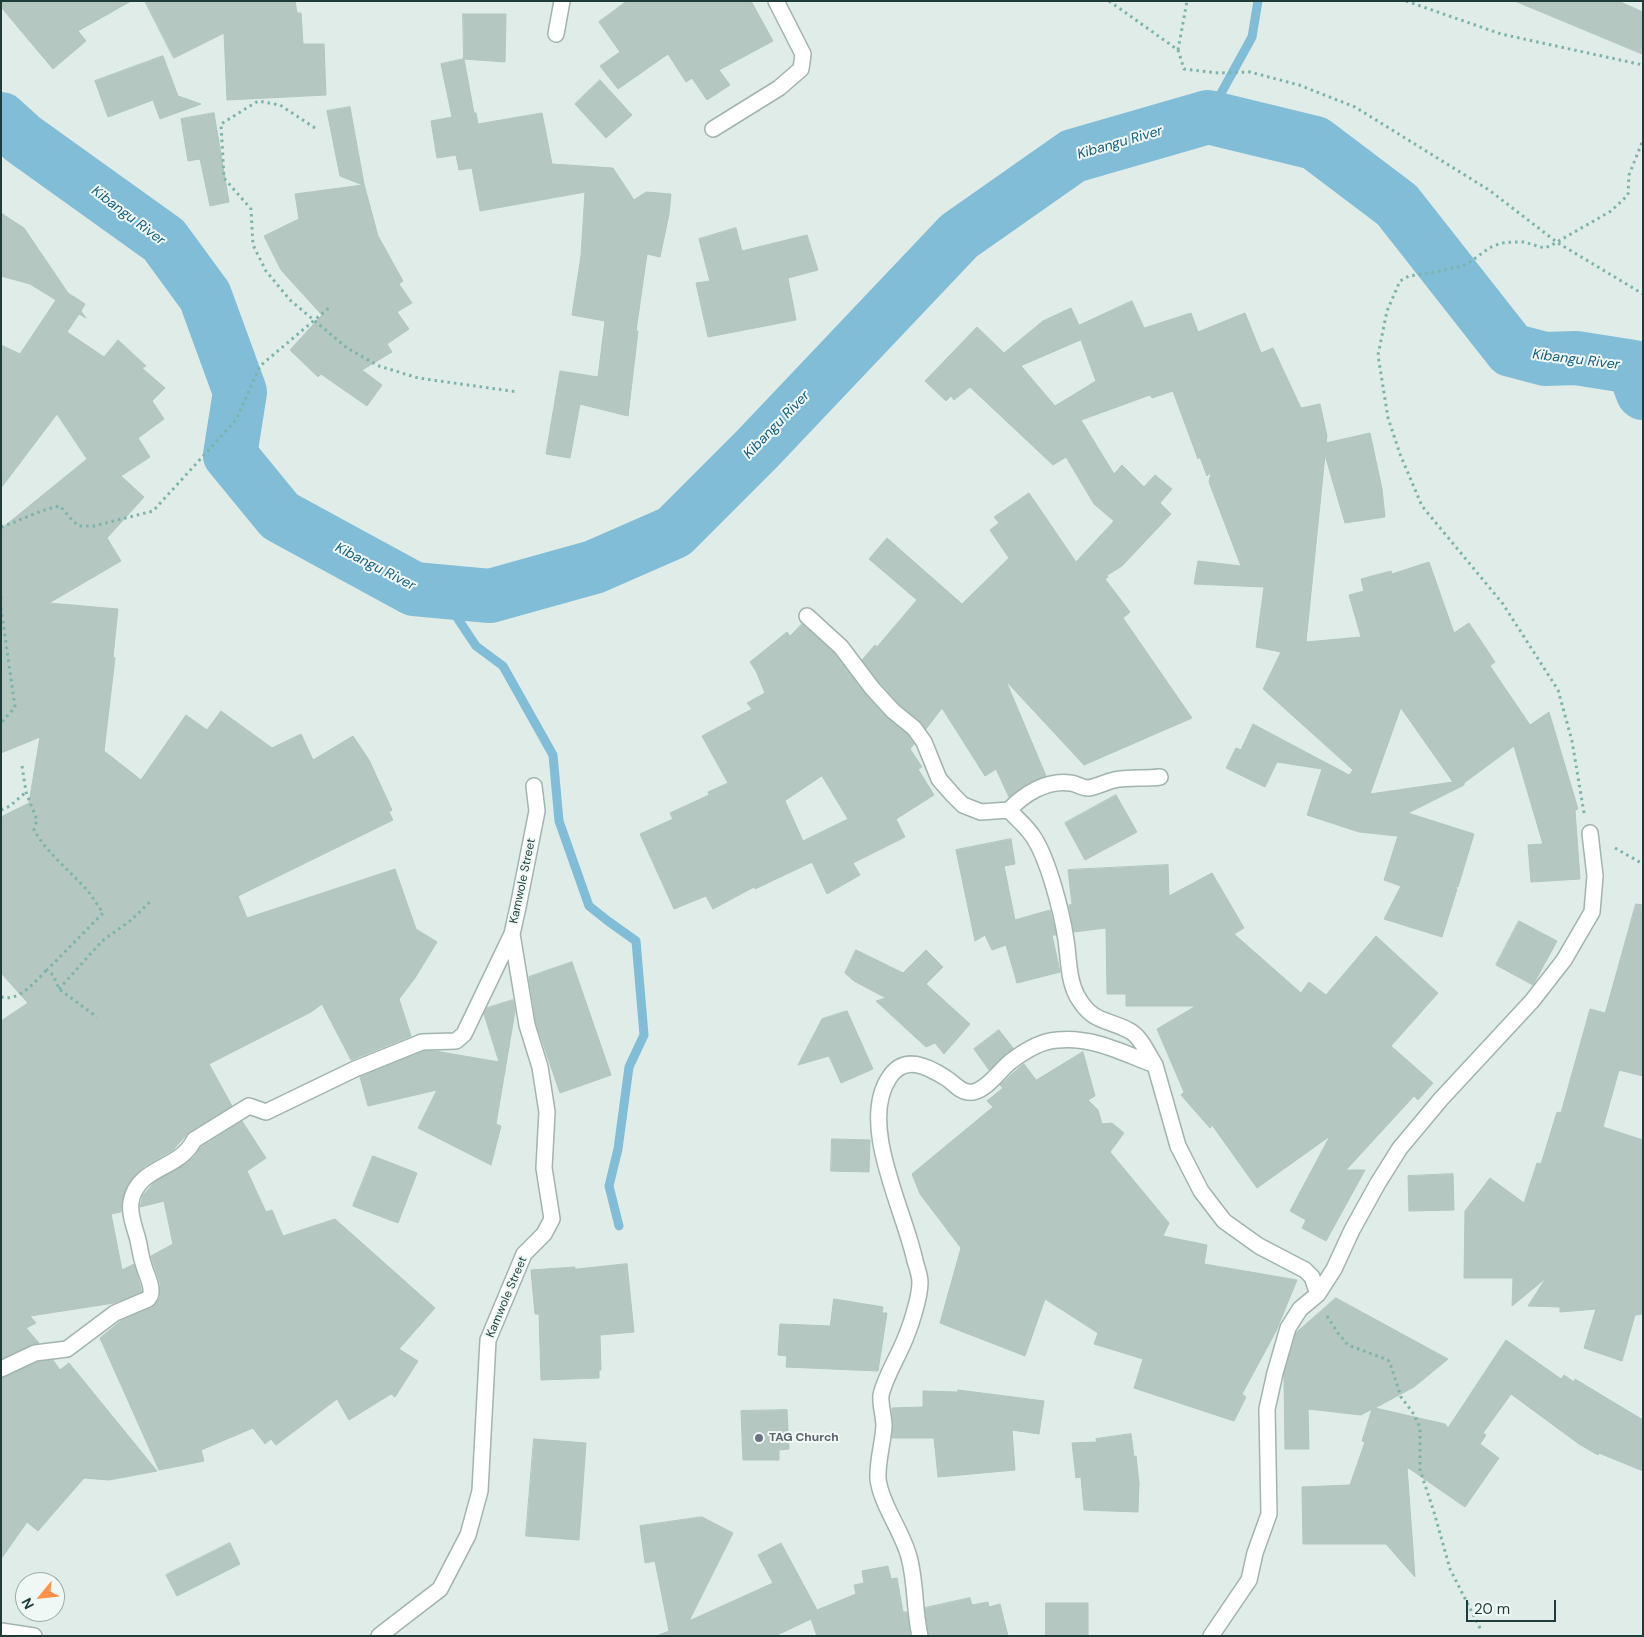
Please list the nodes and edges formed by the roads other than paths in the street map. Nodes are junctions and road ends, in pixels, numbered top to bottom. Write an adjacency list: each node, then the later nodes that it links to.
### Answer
1 (562, 1): 3 (street)
2 (776, 1): 4 (street)
3 (556, 34)
4 (713, 129)
5 (808, 616): 8 (street)
6 (1160, 777): 8 (street)
7 (534, 786): 10 (street, Kamwole Street)
8 (1009, 810): 11 (street)
9 (1590, 833): 12 (street)
10 (512, 934): 13 (street); 16 (street, Kamwole Street)
11 (1155, 1065): 12 (street); 17 (street)
12 (1318, 1294): 18 (street)
13 (1, 1369)
14 (1, 1631): 15 (street)
15 (34, 1636)
16 (379, 1636)
17 (920, 1636)
18 (1211, 1636)

